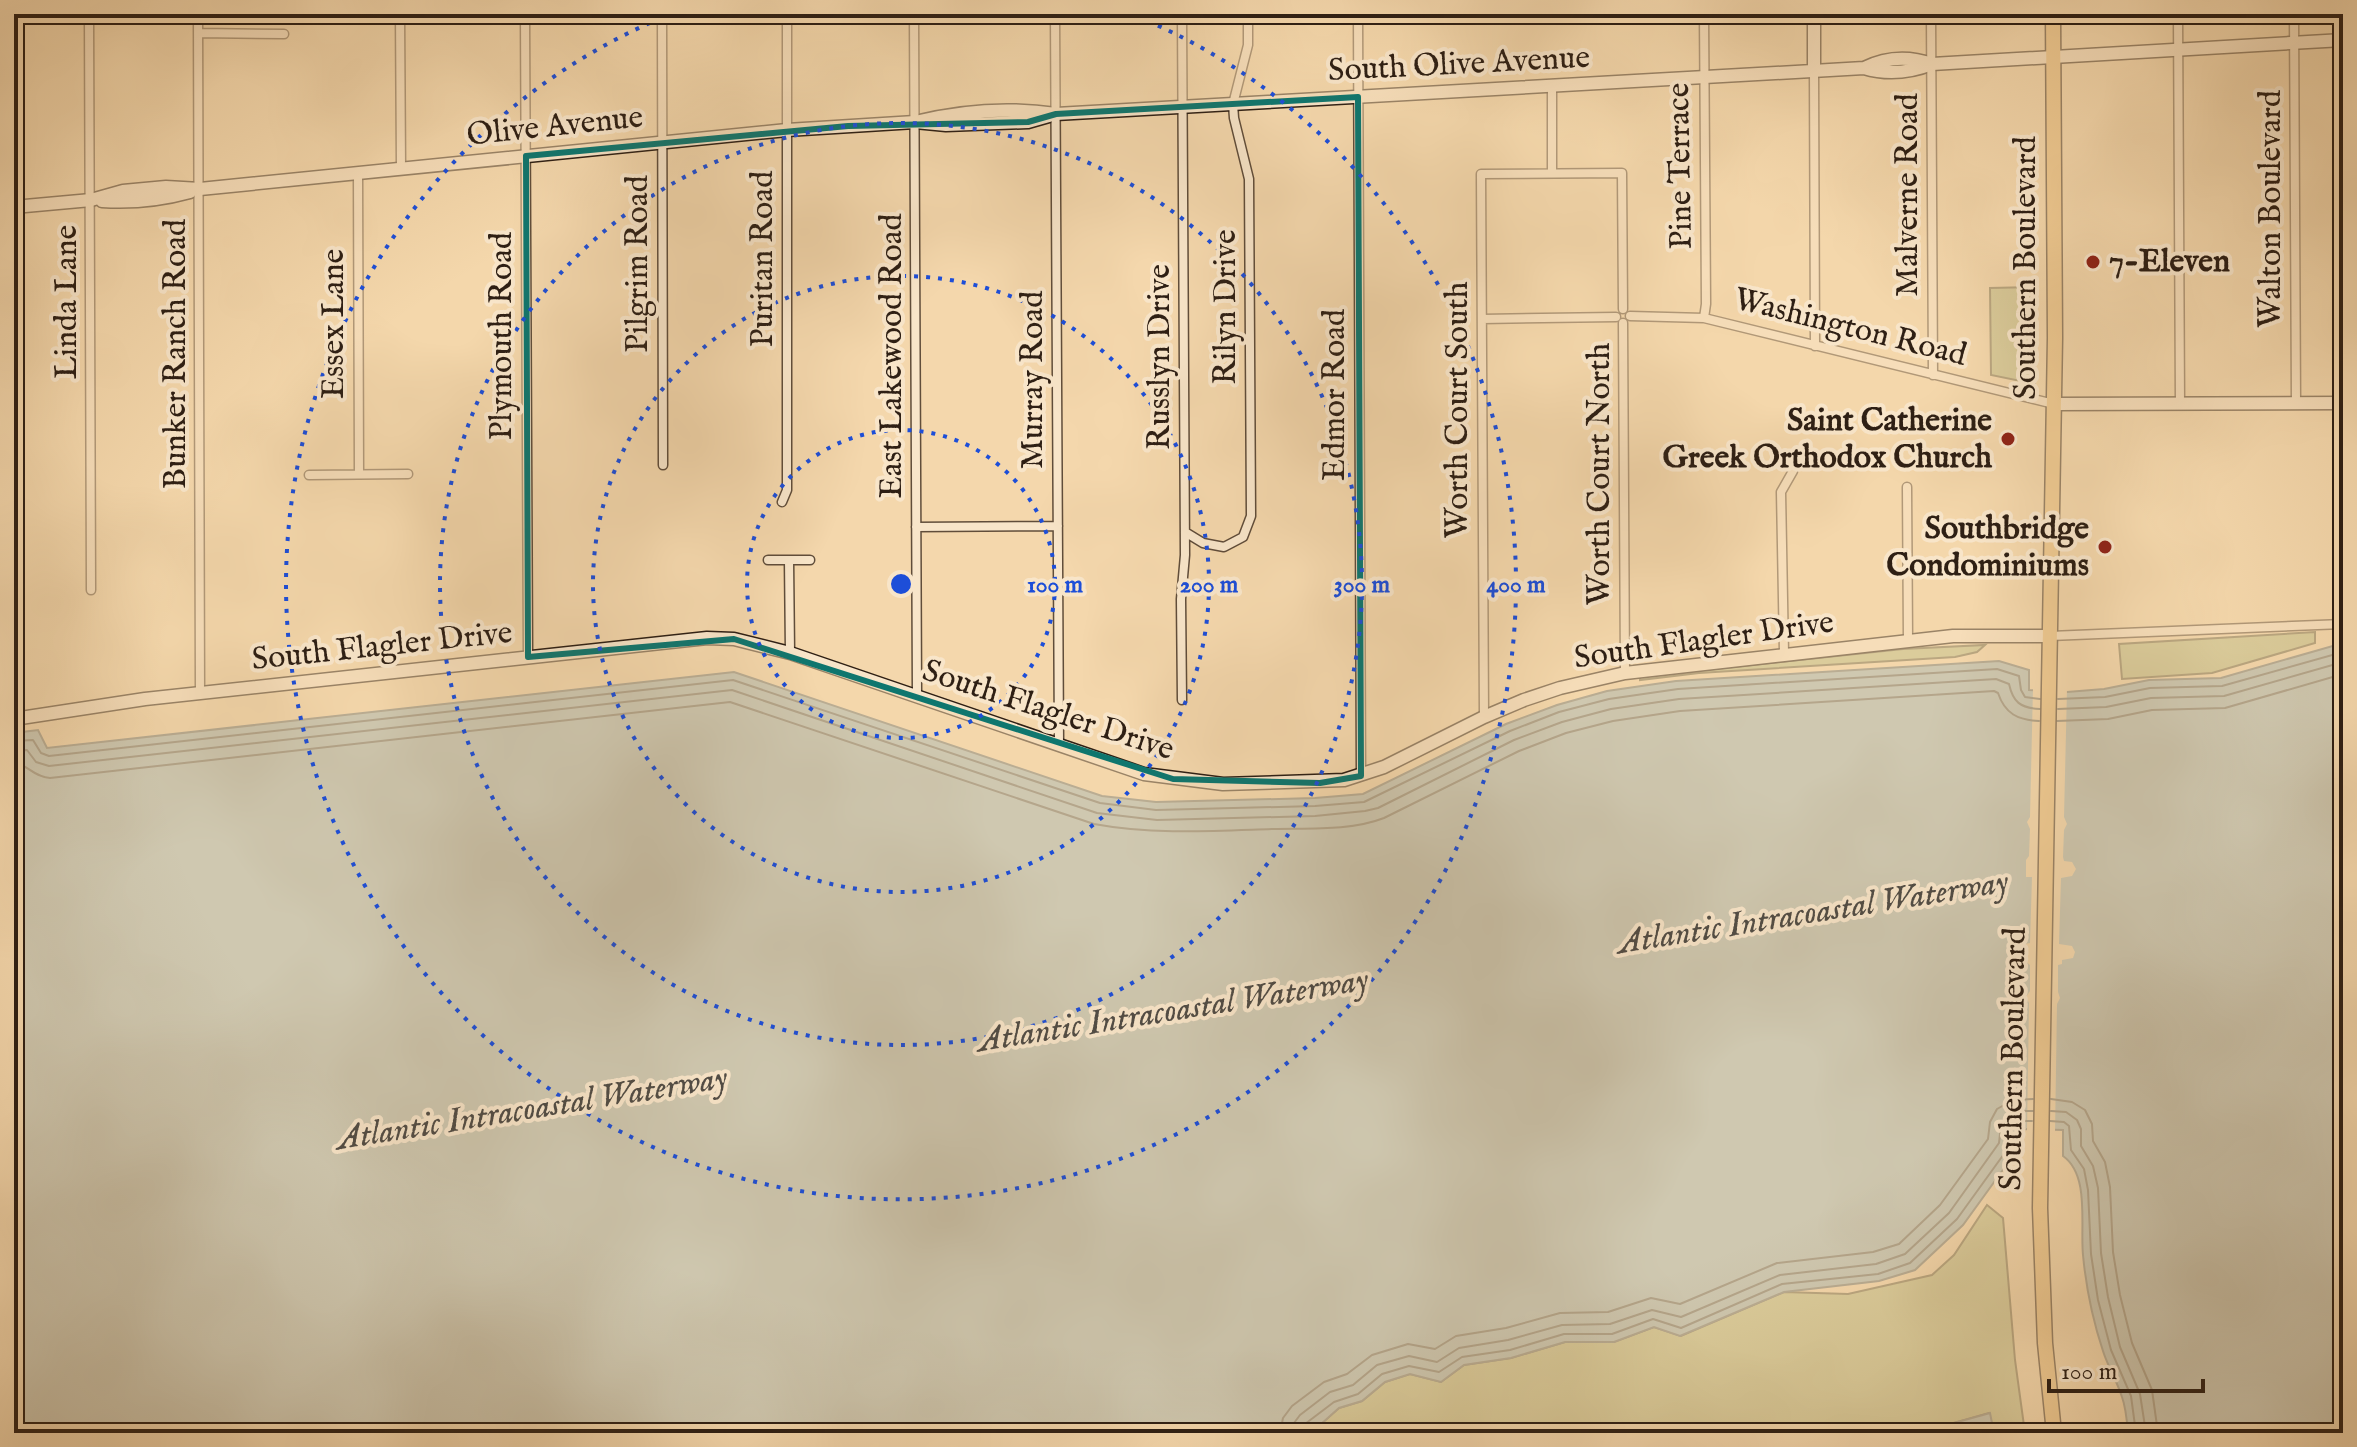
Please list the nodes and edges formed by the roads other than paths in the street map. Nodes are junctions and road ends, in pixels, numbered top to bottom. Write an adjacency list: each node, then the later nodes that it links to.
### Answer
1 (89, 14): 40 (street, Linda Lane)
2 (198, 14): 18 (street, Bunker Ranch Road)
3 (400, 14): 36 (street)
4 (525, 14): 35 (street, Plymouth Road)
5 (662, 14): 34 (street, Pilgrim Road)
6 (787, 14): 33 (street, Puritan Road)
7 (914, 14): 32 (street, East Lakewood Road)
8 (1055, 14): 31 (street, Murray Road)
9 (1182, 14): 30 (street, Russlyn Drive)
10 (1248, 14): 29 (street, Rilyn Drive)
11 (1358, 14): 28 (street, Edmor Road)
12 (1704, 14): 26 (street, Pine Terrace)
13 (1814, 14): 25 (street)
14 (1931, 14): 24 (street, Malverne Road)
15 (2053, 14): 23 (main road, Southern Boulevard)
16 (2178, 14): 22 (street)
17 (2294, 14): 21 (street, Walton Boulevard)
18 (198, 33): 19 (street); 39 (street, Bunker Ranch Road)
19 (284, 34)
20 (2343, 40): 21 (street, South Olive Avenue)
21 (2294, 42): 22 (street, South Olive Avenue); 49 (street, Walton Boulevard)
22 (2179, 49): 23 (street, South Olive Avenue); 50 (street)
23 (2053, 57): 24 (street, South Olive Avenue); 48 (main road, Southern Boulevard)
24 (1932, 64): 25 (street, South Olive Avenue); 46 (street, Malverne Road)
25 (1814, 71): 26 (street, South Olive Avenue); 45 (street)
26 (1704, 77): 27 (street, South Olive Avenue); 43 (street, Pine Terrace)
27 (1552, 85): 28 (street, South Olive Avenue); 38 (street)
28 (1358, 97): 29 (street, South Olive Avenue); 78 (street, Edmor Road)
29 (1233, 104): 30 (street, South Olive Avenue); 60 (street, Rilyn Drive)
30 (1183, 107): 31 (street, South Olive Avenue); 60 (street, Russlyn Drive)
31 (1056, 114): 32 (street, Olive Avenue); 58 (street, Murray Road)
32 (915, 122): 33 (street, Olive Avenue); 59 (street, East Lakewood Road)
33 (787, 130): 34 (street, Olive Avenue); 57 (street, Puritan Road)
34 (662, 142): 35 (street, Olive Avenue); 51 (street, Pilgrim Road)
35 (526, 156): 36 (street, Olive Avenue); 70 (street, Plymouth Road)
36 (401, 168): 37 (street, Olive Avenue)
37 (358, 173): 39 (street, Olive Avenue); 53 (street, Essex Lane)
38 (1552, 173): 42 (street, Worth Court North); 44 (street, Worth Court South)
39 (200, 189): 40 (street, Olive Avenue); 72 (street, Bunker Ranch Road)
40 (91, 200): 41 (street, Olive Avenue); 64 (street, Linda Lane)
41 (14, 207)
42 (1623, 316): 43 (street, Washington Road); 44 (street, Washington Road); 71 (street, Worth Court North)
43 (1704, 318): 45 (street, Washington Road)
44 (1482, 319): 75 (street, Worth Court South)
45 (1815, 346): 46 (street, Washington Road)
46 (1933, 375): 48 (street, Washington Road)
47 (2343, 403): 49 (street, Washington Road)
48 (2054, 404): 50 (street, Washington Road); 66 (main road, Southern Boulevard)
49 (2296, 404): 50 (street, Washington Road)
50 (2180, 405)
51 (663, 465)
52 (1793, 471): 69 (street)
53 (359, 474): 54 (street); 55 (street)
54 (408, 474)
55 (309, 475)
56 (1907, 487): 67 (street)
57 (782, 502)
58 (1058, 526): 59 (street); 77 (street, Murray Road)
59 (916, 527): 73 (street, East Lakewood Road)
60 (1185, 532): 74 (street, Russlyn Drive)
61 (768, 560): 62 (street)
62 (789, 560): 63 (street); 68 (street)
63 (810, 560)
64 (91, 590)
65 (2343, 624): 66 (street, South Flagler Drive)
66 (2050, 636): 67 (street, South Flagler Drive); 79 (main road, Southern Boulevard)
67 (1908, 640): 69 (street, South Flagler Drive)
68 (790, 653): 70 (street, South Flagler Drive); 73 (street, South Flagler Drive)
69 (1784, 653): 71 (street, South Flagler Drive)
70 (528, 657): 72 (street, South Flagler Drive)
71 (1625, 673): 75 (street, South Flagler Drive)
72 (200, 693): 76 (street, South Flagler Drive)
73 (917, 697): 77 (street, South Flagler Drive)
74 (1182, 700)
75 (1484, 717): 78 (street, South Flagler Drive)
76 (14, 719)
77 (1059, 746): 78 (street, South Flagler Drive)
78 (1361, 776)
79 (2054, 1433)

